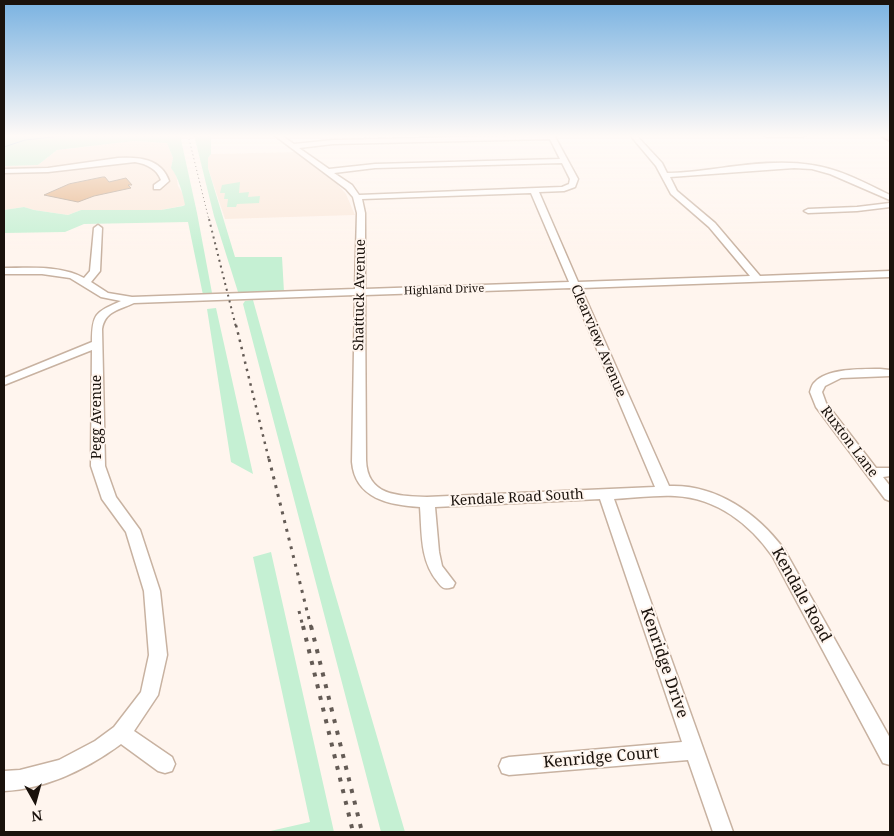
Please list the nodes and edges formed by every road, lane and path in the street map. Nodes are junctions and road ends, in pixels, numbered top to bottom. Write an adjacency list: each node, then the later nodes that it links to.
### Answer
1 (162, 174): 7 (street)
2 (333, 174): 9 (street)
3 (572, 174): 8 (street)
4 (702, 174): 6 (street)
5 (839, 174): 10 (street)
6 (664, 175): 16 (street)
7 (157, 187)
8 (534, 191): 9 (street); 18 (street, Clearview Avenue)
9 (357, 197): 20 (street, Shattuck Avenue)
10 (890, 198)
11 (890, 204): 12 (street)
12 (808, 211)
13 (98, 228): 17 (street)
14 (4, 271): 17 (street, Highland Drive)
15 (890, 274): 16 (street, Highland Drive)
16 (758, 279): 18 (street, Highland Drive)
17 (86, 282): 19 (street, Highland Drive)
18 (574, 286): 20 (street, Highland Drive); 29 (street, Clearview Avenue)
19 (98, 291): 21 (street, Highland Drive); 22 (street, Pegg Avenue)
20 (360, 292): 21 (street, Highland Drive); 28 (street, Shattuck Avenue)
21 (132, 300): 22 (street)
22 (99, 318): 23 (street, Pegg Avenue)
23 (97, 344): 25 (street); 34 (street, Pegg Avenue)
24 (890, 373): 27 (street, Ruxton Lane)
25 (4, 382)
26 (890, 472): 27 (street)
27 (873, 473): 31 (street, Ruxton Lane)
28 (374, 491): 32 (street, Kendale Road South)
29 (664, 491): 30 (street, Kendale Road South); 36 (street, Kendale Road)
30 (605, 494): 32 (street, Kendale Road South); 35 (street, Kenridge Drive)
31 (890, 496)
32 (427, 502): 33 (street)
33 (447, 583)
34 (121, 733): 37 (street); 39 (street, Pegg Avenue)
35 (694, 750): 38 (street, Kenridge Court); 40 (street, Kenridge Drive)
36 (890, 756)
37 (166, 764)
38 (509, 766)
39 (4, 781)
40 (723, 832)

